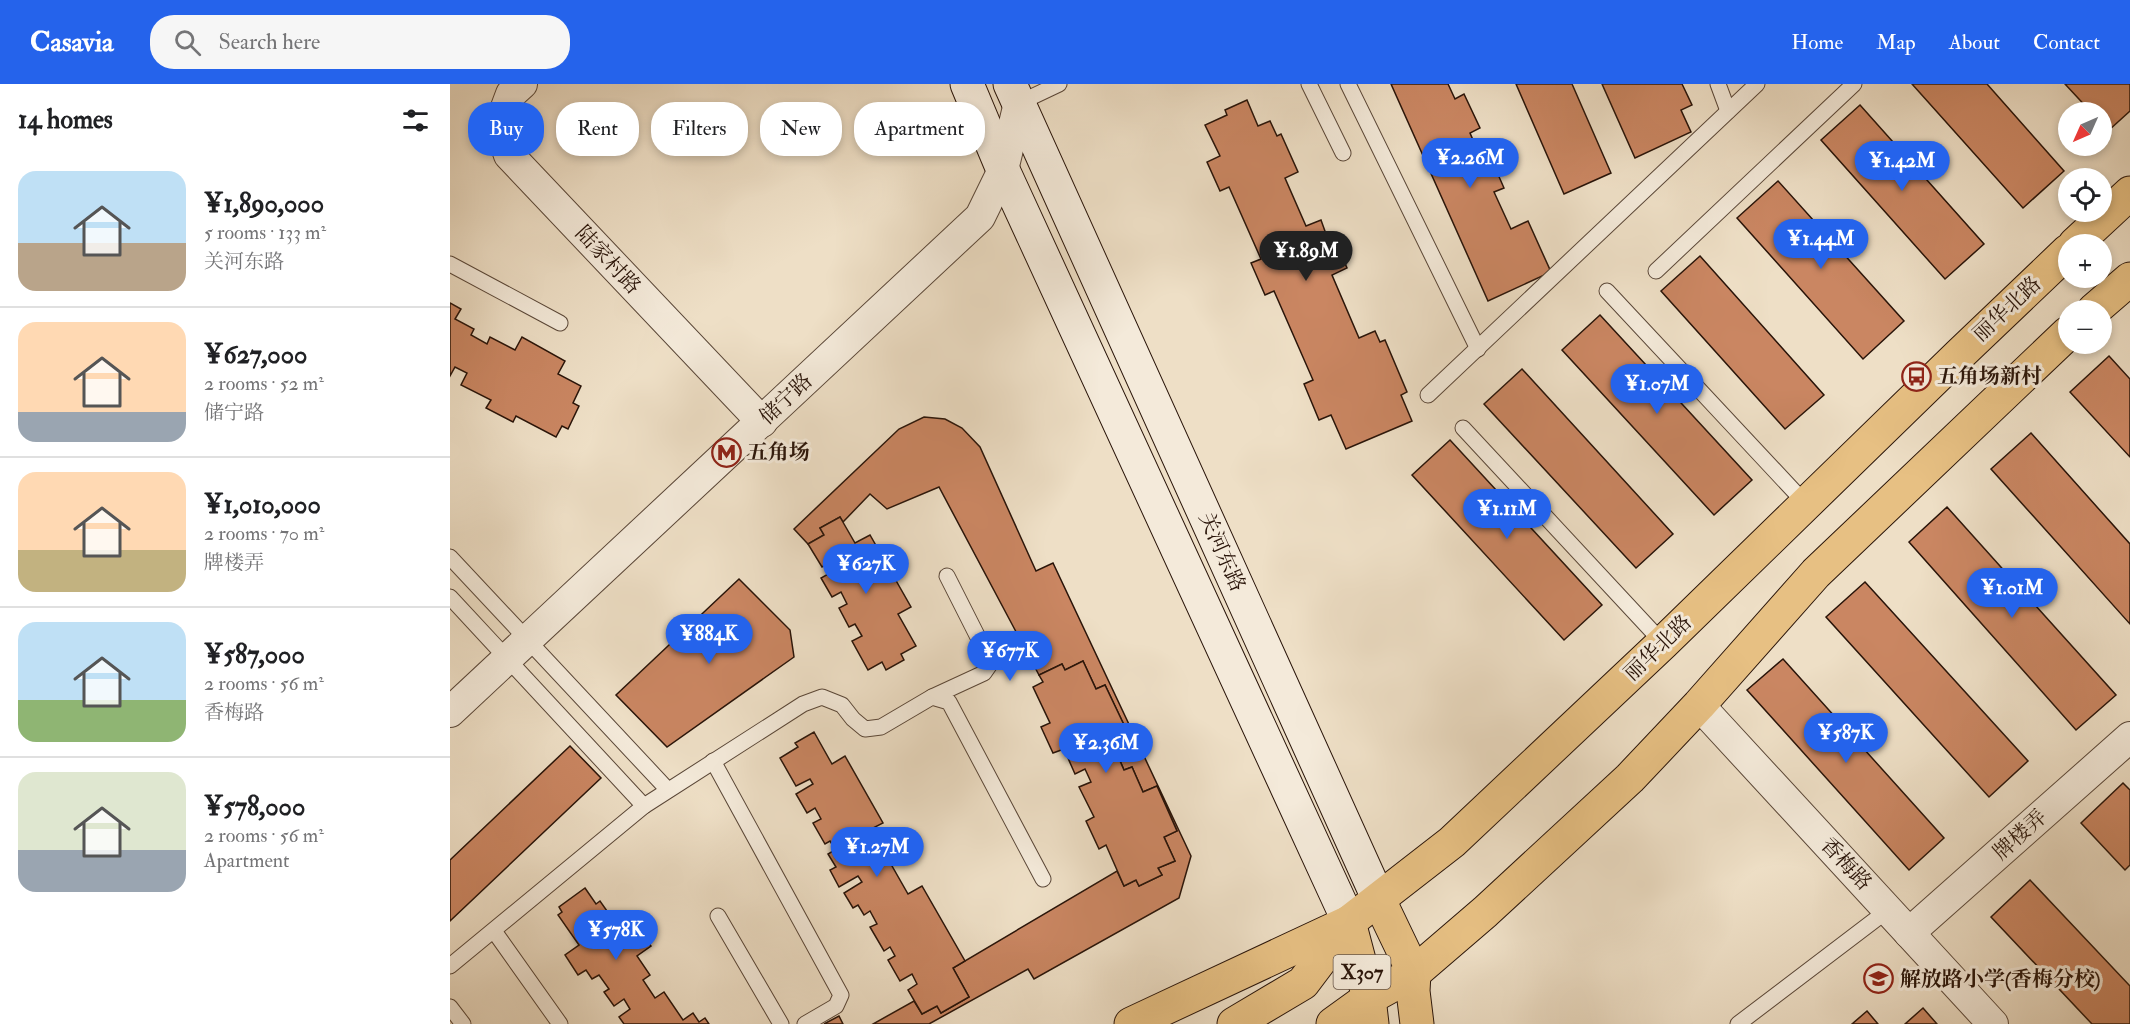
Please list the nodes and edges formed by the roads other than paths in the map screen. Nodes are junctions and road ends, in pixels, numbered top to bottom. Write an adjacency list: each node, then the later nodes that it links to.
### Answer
1 (522, 84): 25 (street, 陆家村路)
2 (967, 84): 12 (main road, 关河东路 / X307)
3 (1059, 84): 9 (lane)
4 (1309, 84): 11 (lane)
5 (1348, 84): 23 (lane)
6 (1718, 84): 10 (lane)
7 (1757, 84): 10 (lane)
8 (1854, 84): 17 (lane)
9 (1018, 90): 12 (street, 储宁路); 41 (main road, 关河东路 / X307)
10 (1728, 111): 23 (lane)
11 (1343, 153)
12 (1003, 170): 25 (street, 储宁路); 44 (main road, 关河东路 / X307)
13 (2130, 193): 14 (main road)
14 (2086, 234)
15 (2058, 261): 27 (main road, 丽华北路)
16 (450, 264): 21 (lane)
17 (1656, 271)
18 (2130, 279): 20 (main road)
19 (1607, 291): 27 (lane)
20 (2106, 300)
21 (560, 323)
22 (2058, 343): 34 (main road)
23 (1479, 349): 24 (lane)
24 (1428, 396)
25 (762, 422): 32 (street, 储宁路)
26 (1463, 428): 31 (lane)
27 (1806, 504): 31 (main road, 丽华北路)
28 (450, 557): 32 (lane)
29 (946, 576): 33 (lane)
30 (450, 597): 32 (lane)
31 (1663, 643): 41 (main road, 丽华北路)
32 (518, 649): 35 (street, 储宁路); 38 (lane); 39 (lane)
33 (932, 697): 37 (lane); 40 (lane)
34 (1699, 705): 42 (street, 香梅路); 48 (main road)
35 (450, 712)
36 (2130, 737): 46 (street, 牌楼弄)
37 (713, 761): 38 (lane); 54 (lane)
38 (668, 790): 39 (lane)
39 (644, 806): 45 (lane)
40 (1043, 879)
41 (1379, 900): 44 (main road, 丽华北路); 48 (main road, 关河东路 / X307)
42 (1888, 910): 46 (street, 香梅路); 59 (lane)
43 (717, 916): 53 (lane)
44 (1349, 922): 50 (main road, 关河东路 / X307); 55 (main road); 56 (main road, 丽华北路)
45 (494, 931): 47 (lane); 52 (lane)
46 (1909, 933): 60 (street, 香梅路)
47 (450, 966)
48 (1414, 973): 50 (main road); 58 (main road, 关河东路 / X307)
49 (450, 1007): 51 (lane)
50 (1371, 1011): 57 (main road)
51 (463, 1024)
52 (560, 1024)
53 (781, 1024)
54 (805, 1024)
55 (1131, 1024)
56 (1234, 1024)
57 (1335, 1024)
58 (1417, 1024)
59 (1738, 1024)
60 (1993, 1024)

